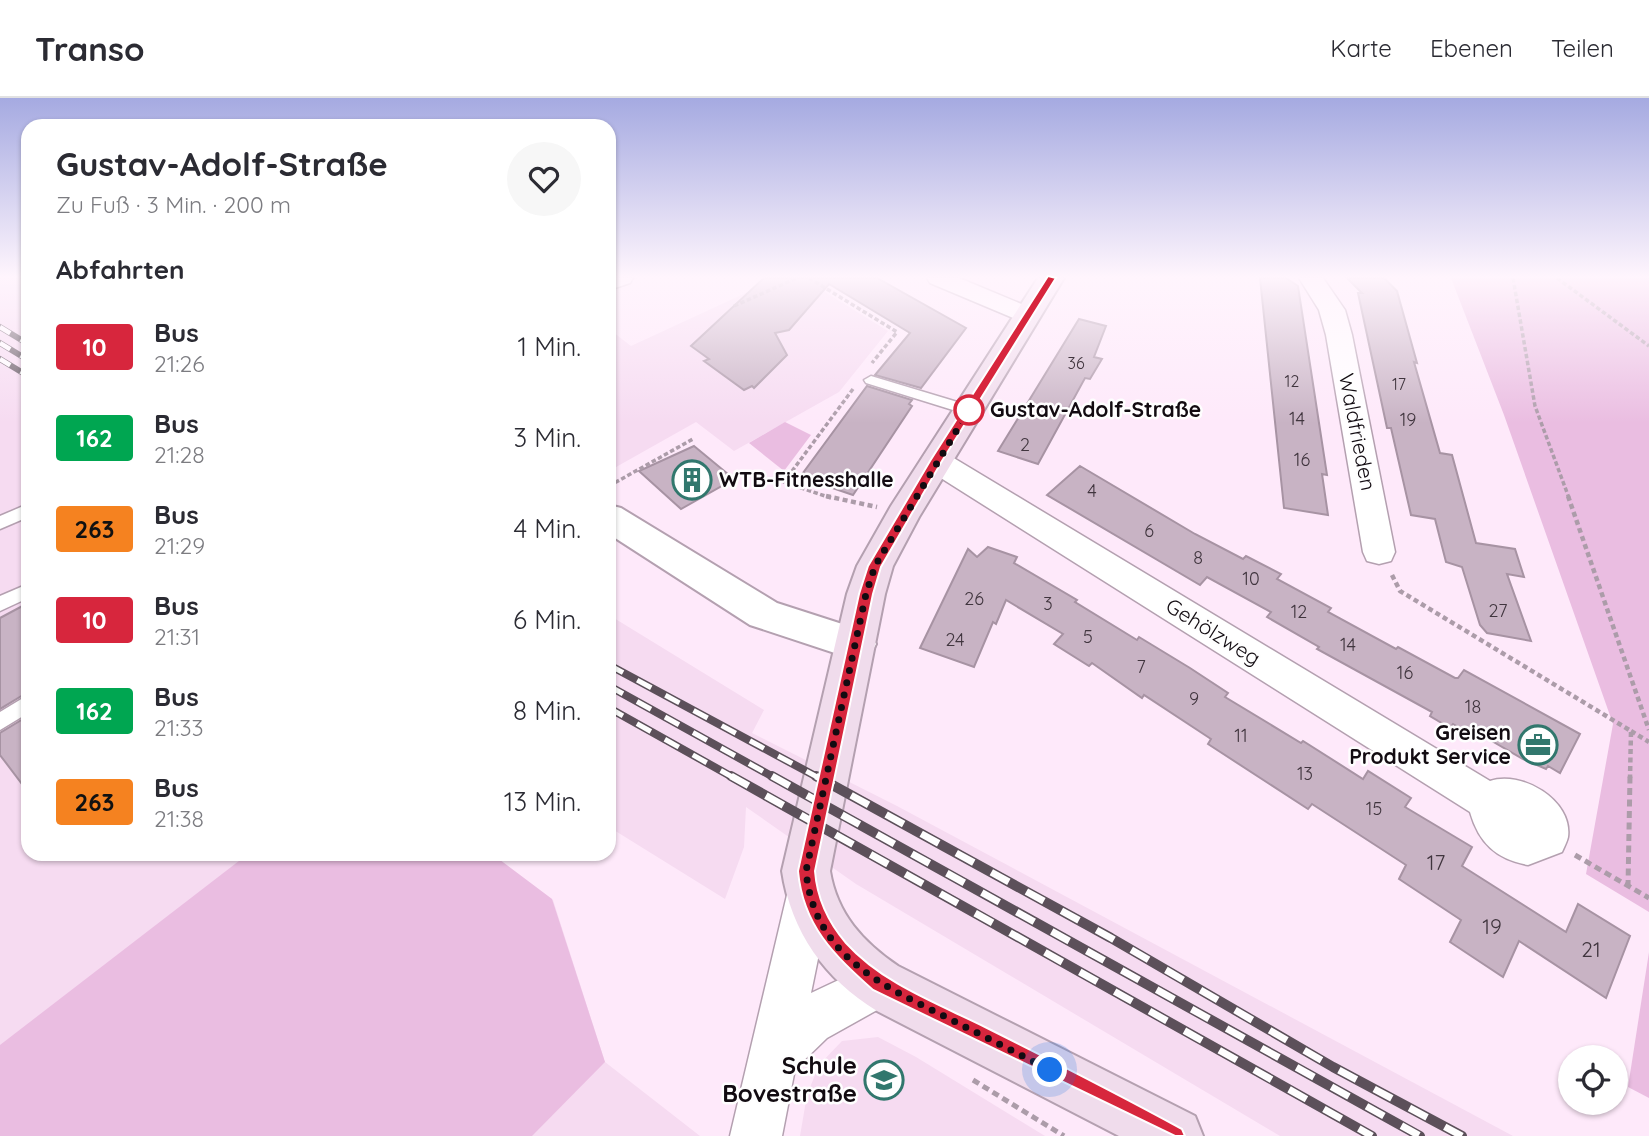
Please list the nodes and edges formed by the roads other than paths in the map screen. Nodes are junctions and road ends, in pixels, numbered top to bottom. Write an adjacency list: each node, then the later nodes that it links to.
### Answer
1 (1020, 326): 4 (main road)
2 (1337, 326): 9 (street, Waldfrieden)
3 (869, 374): 4 (lane)
4 (969, 410): 5 (main road)
5 (936, 461): 12 (main road); 15 (street, Gehölzweg)
6 (21, 513): 8 (lane)
7 (616, 521): 12 (street)
8 (0, 523)
9 (1379, 552)
10 (21, 594): 11 (lane)
11 (0, 604)
12 (856, 644): 16 (main road)
13 (21, 708): 14 (lane)
14 (0, 722)
15 (1547, 838)
16 (808, 895): 17 (main road); 18 (street)
17 (879, 984): 18 (street); 20 (main road)
18 (776, 1054): 19 (street)
19 (756, 1136)
20 (1175, 1136)

